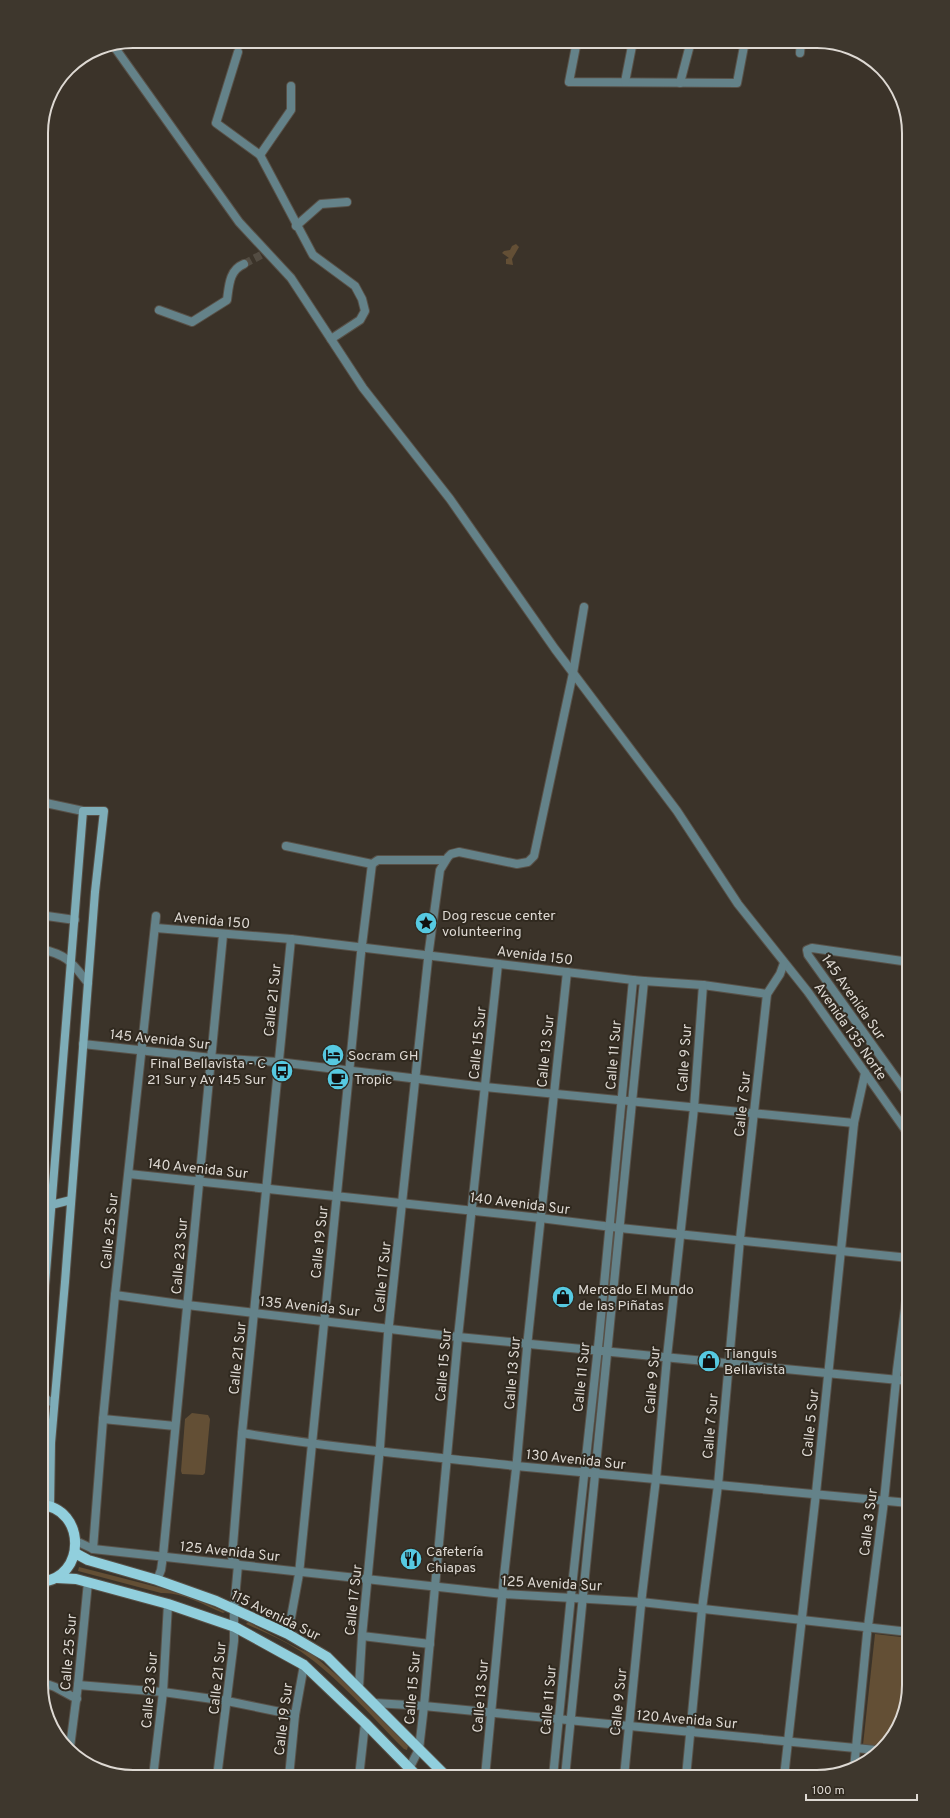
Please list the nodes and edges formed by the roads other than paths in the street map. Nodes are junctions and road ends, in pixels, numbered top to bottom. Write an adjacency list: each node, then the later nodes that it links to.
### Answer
1 (576, 48): 9 (street)
2 (632, 48): 9 (street)
3 (688, 48): 10 (street)
4 (744, 48): 10 (street)
5 (800, 48): 8 (street)
6 (117, 50): 17 (street, Avenida 135 Norte)
7 (238, 52): 12 (street)
8 (800, 53)
9 (625, 82): 10 (street)
10 (680, 83)
11 (291, 86): 12 (street)
12 (260, 156): 14 (street)
13 (346, 202): 14 (street)
14 (296, 226): 17 (street)
15 (244, 264): 16 (street)
16 (158, 310)
17 (331, 339): 19 (street, Avenida 135 Norte)
18 (584, 607): 19 (street)
19 (573, 673): 23 (street); 36 (street, Avenida 135 Norte)
20 (48, 804): 21 (street)
21 (83, 811): 27 (main road); 41 (main road)
22 (286, 846): 24 (street)
23 (445, 860): 24 (street); 33 (street, Calle 17 Sur)
24 (372, 864): 31 (street)
25 (48, 916): 27 (street)
26 (156, 916): 28 (street, Calle 25 Sur)
27 (74, 920): 34 (main road)
28 (156, 928): 29 (street, Avenida 150); 45 (street, Calle 25 Sur)
29 (223, 934): 30 (street, Avenida 150); 46 (street, Calle 23 Sur)
30 (291, 939): 31 (street, Avenida 150); 47 (street, Calle 21 Sur)
31 (361, 948): 33 (street, Avenida 150); 48 (street, Calle 19 Sur)
32 (48, 951): 34 (street)
33 (429, 955): 37 (street, Avenida 150); 50 (street, Calle 17 Sur)
34 (71, 961): 41 (street); 66 (main road)
35 (902, 961): 52 (street, 145 Avenida Sur)
36 (784, 963): 43 (street, Calle 7 Sur); 49 (street, Avenida 135 Norte)
37 (498, 964): 38 (street, Avenida 150); 51 (street, Calle 15 Sur)
38 (566, 972): 39 (street, Avenida 150); 53 (street, Calle 13 Sur)
39 (632, 980): 40 (street, Avenida 150); 54 (street, Calle 11 Sur)
40 (644, 981): 42 (street, Avenida 150); 55 (street, Calle 11 Sur)
41 (88, 983): 44 (main road)
42 (703, 985): 43 (street, Avenida 150); 56 (street, Calle 9 Sur)
43 (767, 994): 57 (street, Calle 7 Sur)
44 (83, 1044): 45 (street, 145 Avenida Sur); 64 (main road)
45 (143, 1050): 46 (street, 145 Avenida Sur); 60 (street, Calle 25 Sur)
46 (212, 1058): 47 (street, 145 Avenida Sur); 61 (street, Calle 23 Sur)
47 (278, 1062): 48 (street, 145 Avenida Sur); 62 (street, Calle 21 Sur)
48 (349, 1070): 50 (street, 145 Avenida Sur); 63 (street, Calle 19 Sur)
49 (865, 1073): 58 (street, Calle 5 Sur); 59 (street, Avenida 135 Norte)
50 (415, 1078): 51 (street, 145 Avenida Sur); 65 (street, Calle 17 Sur)
51 (485, 1086): 53 (street, 145 Avenida Sur); 67 (street, Calle 15 Sur)
52 (902, 1086)
53 (553, 1093): 54 (street, 145 Avenida Sur); 68 (street, Calle 13 Sur)
54 (622, 1100): 55 (street, 145 Avenida Sur); 69 (street, Calle 11 Sur)
55 (632, 1102): 56 (street, 145 Avenida Sur); 70 (street, Calle 11 Sur)
56 (694, 1108): 57 (street, 145 Avenida Sur); 71 (street, Calle 9 Sur)
57 (755, 1112): 58 (street, 145 Avenida Sur); 72 (street, Calle 7 Sur)
58 (854, 1123): 74 (street, Calle 5 Sur)
59 (902, 1125)
60 (128, 1174): 61 (street, 140 Avenida Sur); 76 (street, Calle 25 Sur)
61 (198, 1181): 62 (street, 140 Avenida Sur); 77 (street, Calle 23 Sur)
62 (266, 1189): 63 (street, 140 Avenida Sur); 78 (street, Calle 21 Sur)
63 (337, 1196): 65 (street, 140 Avenida Sur); 79 (street, Calle 19 Sur)
64 (71, 1200): 66 (main road); 92 (main road)
65 (403, 1203): 67 (street, 140 Avenida Sur); 80 (street, Calle 17 Sur)
66 (51, 1205): 73 (main road)
67 (471, 1211): 68 (street, 140 Avenida Sur); 82 (street, Calle 15 Sur)
68 (540, 1218): 69 (street, 140 Avenida Sur); 83 (street, Calle 13 Sur)
69 (608, 1227): 70 (street, 140 Avenida Sur); 84 (street, Calle 11 Sur)
70 (620, 1228): 71 (street, 140 Avenida Sur); 85 (street, Calle 11 Sur)
71 (679, 1234): 72 (street, 140 Avenida Sur); 86 (street, Calle 9 Sur)
72 (740, 1239): 74 (street, 140 Avenida Sur); 87 (street, Calle 7 Sur)
73 (48, 1244)
74 (842, 1250): 75 (street, 140 Avenida Sur); 88 (street, Calle 5 Sur)
75 (902, 1257)
76 (115, 1295): 77 (street, 135 Avenida Sur); 93 (street, Calle 25 Sur)
77 (187, 1305): 78 (street, 135 Avenida Sur); 94 (street, Calle 23 Sur)
78 (254, 1313): 79 (street, 135 Avenida Sur); 95 (street, Calle 21 Sur)
79 (323, 1320): 80 (street, 135 Avenida Sur); 96 (street, Calle 19 Sur)
80 (389, 1328): 82 (street, 135 Avenida Sur); 97 (street, Calle 17 Sur)
81 (902, 1332): 89 (street, Calle 3 Sur)
82 (458, 1337): 83 (street, 135 Avenida Sur); 98 (street, Calle 15 Sur)
83 (527, 1344): 84 (street, 135 Avenida Sur); 99 (street, Calle 13 Sur)
84 (597, 1351): 85 (street, 135 Avenida Sur); 101 (street, Calle 11 Sur)
85 (607, 1352): 86 (street, 135 Avenida Sur); 102 (street, Calle 11 Sur)
86 (667, 1357): 87 (street, 135 Avenida Sur); 103 (street, Calle 9 Sur)
87 (729, 1363): 88 (street, 135 Avenida Sur); 104 (street, Calle 7 Sur)
88 (829, 1372): 89 (street, 135 Avenida Sur); 105 (street, Calle 5 Sur)
89 (896, 1379): 90 (street, 135 Avenida Sur); 106 (street, Calle 3 Sur)
90 (902, 1379)
91 (48, 1401): 92 (street)
92 (54, 1404): 100 (main road)
93 (103, 1419): 94 (street); 110 (street, Calle 25 Sur)
94 (175, 1426): 112 (street, Calle 23 Sur)
95 (242, 1433): 96 (street, 130 Avenida Sur); 113 (street, Calle 21 Sur)
96 (311, 1444): 97 (street, 130 Avenida Sur); 114 (street, Calle 19 Sur)
97 (379, 1452): 98 (street, 130 Avenida Sur); 116 (street, Calle 17 Sur)
98 (448, 1459): 99 (street, 130 Avenida Sur); 120 (street, Calle 15 Sur)
99 (517, 1466): 101 (street, 130 Avenida Sur); 121 (street, Calle 13 Sur)
100 (48, 1468)
101 (585, 1473): 102 (street, 130 Avenida Sur); 122 (street, Calle 11 Sur)
102 (596, 1474): 103 (street, 130 Avenida Sur); 123 (street, Calle 11 Sur)
103 (656, 1479): 104 (street, 130 Avenida Sur); 124 (street, Calle 9 Sur)
104 (718, 1485): 105 (street, 130 Avenida Sur); 127 (street, Calle 7 Sur)
105 (816, 1493): 106 (street, 130 Avenida Sur); 128 (street, Calle 5 Sur)
106 (884, 1500): 107 (street, 130 Avenida Sur); 130 (street, Calle 3 Sur)
107 (902, 1502)
108 (48, 1508): 109 (main road)
109 (76, 1541): 110 (street, 125 Avenida Sur); 111 (main road)
110 (93, 1549): 112 (street, 125 Avenida Sur)
111 (75, 1553): 115 (main road); 118 (main road, 115 Avenida Sur)
112 (163, 1556): 113 (street, 125 Avenida Sur); 118 (street, Calle 23 Sur)
113 (238, 1565): 114 (street, 125 Avenida Sur); 126 (street, Calle 21 Sur)
114 (299, 1571): 116 (street, 125 Avenida Sur); 132 (street, Calle 19 Sur)
115 (58, 1578): 117 (main road); 119 (main road, 115 Avenida Sur)
116 (368, 1579): 120 (street, 125 Avenida Sur); 133 (street, Calle 17 Sur)
117 (48, 1580)
118 (157, 1580): 126 (main road, 115 Avenida Sur)
119 (88, 1582): 125 (main road, 115 Avenida Sur); 137 (street, Calle 25 Sur)
120 (435, 1586): 121 (street, 125 Avenida Sur); 134 (street, Calle 15 Sur)
121 (503, 1594): 122 (street, 125 Avenida Sur); 144 (street, Calle 13 Sur)
122 (571, 1596): 123 (street, 125 Avenida Sur); 146 (street, Calle 11 Sur)
123 (582, 1598): 124 (street, 125 Avenida Sur); 147 (street, Calle 11 Sur)
124 (641, 1602): 127 (street, 125 Avenida Sur); 149 (street, Calle 9 Sur)
125 (168, 1604): 129 (main road, 115 Avenida Sur); 139 (street, Calle 23 Sur)
126 (234, 1609): 129 (street, Calle 21 Sur); 132 (main road, 115 Avenida Sur)
127 (702, 1609): 128 (street, 125 Avenida Sur); 150 (street, Calle 7 Sur)
128 (801, 1620): 130 (street, 125 Avenida Sur); 152 (street, Calle 5 Sur)
129 (235, 1627): 135 (main road, 115 Avenida Sur); 141 (street, Calle 21 Sur)
130 (867, 1628): 131 (street, 125 Avenida Sur); 153 (street, Calle 3 Sur)
131 (902, 1631)
132 (288, 1634): 138 (main road, 115 Avenida Sur)
133 (362, 1636): 134 (street); 138 (street, Calle 17 Sur)
134 (430, 1644): 143 (street, Calle 15 Sur)
135 (304, 1665): 145 (street, Calle 19 Sur); 148 (main road, 115 Avenida Sur)
136 (48, 1684): 140 (street)
137 (78, 1685): 139 (street); 140 (street, Calle 25 Sur)
138 (359, 1687): 142 (main road, 115 Avenida Sur)
139 (163, 1692): 141 (street); 158 (street, Calle 23 Sur)
140 (77, 1700): 151 (street, Calle 25 Sur)
141 (227, 1701): 145 (street); 159 (street, Calle 21 Sur)
142 (375, 1703): 143 (street, 120 Avenida Sur); 154 (main road, 115 Avenida Sur)
143 (424, 1706): 144 (street, 120 Avenida Sur); 154 (street, Calle 15 Sur)
144 (492, 1714): 146 (street, 120 Avenida Sur); 164 (street, Calle 13 Sur)
145 (295, 1715): 160 (street, Calle 19 Sur)
146 (560, 1720): 147 (street, 120 Avenida Sur); 165 (street, Calle 11 Sur)
147 (571, 1721): 149 (street, 120 Avenida Sur); 166 (street, Calle 11 Sur)
148 (365, 1723): 157 (main road, 115 Avenida Sur); 161 (street)
149 (628, 1727): 150 (street, 120 Avenida Sur); 167 (street, Calle 9 Sur)
150 (689, 1732): 152 (street, 120 Avenida Sur); 168 (street, Calle 7 Sur)
151 (71, 1742)
152 (788, 1742): 153 (street, 120 Avenida Sur); 169 (street, Calle 5 Sur)
153 (856, 1748): 155 (street, 120 Avenida Sur); 156 (street, Calle 3 Sur)
154 (419, 1749): 157 (street, Calle 15 Sur); 163 (main road, 115 Avenida Sur)
155 (872, 1750)
156 (855, 1761)
157 (410, 1767): 162 (main road, 115 Avenida Sur)
158 (153, 1770)
159 (218, 1770)
160 (290, 1770)
161 (360, 1770)
162 (412, 1770)
163 (440, 1770)
164 (487, 1770)
165 (555, 1770)
166 (566, 1770)
167 (625, 1770)
168 (686, 1770)
169 (785, 1770)

